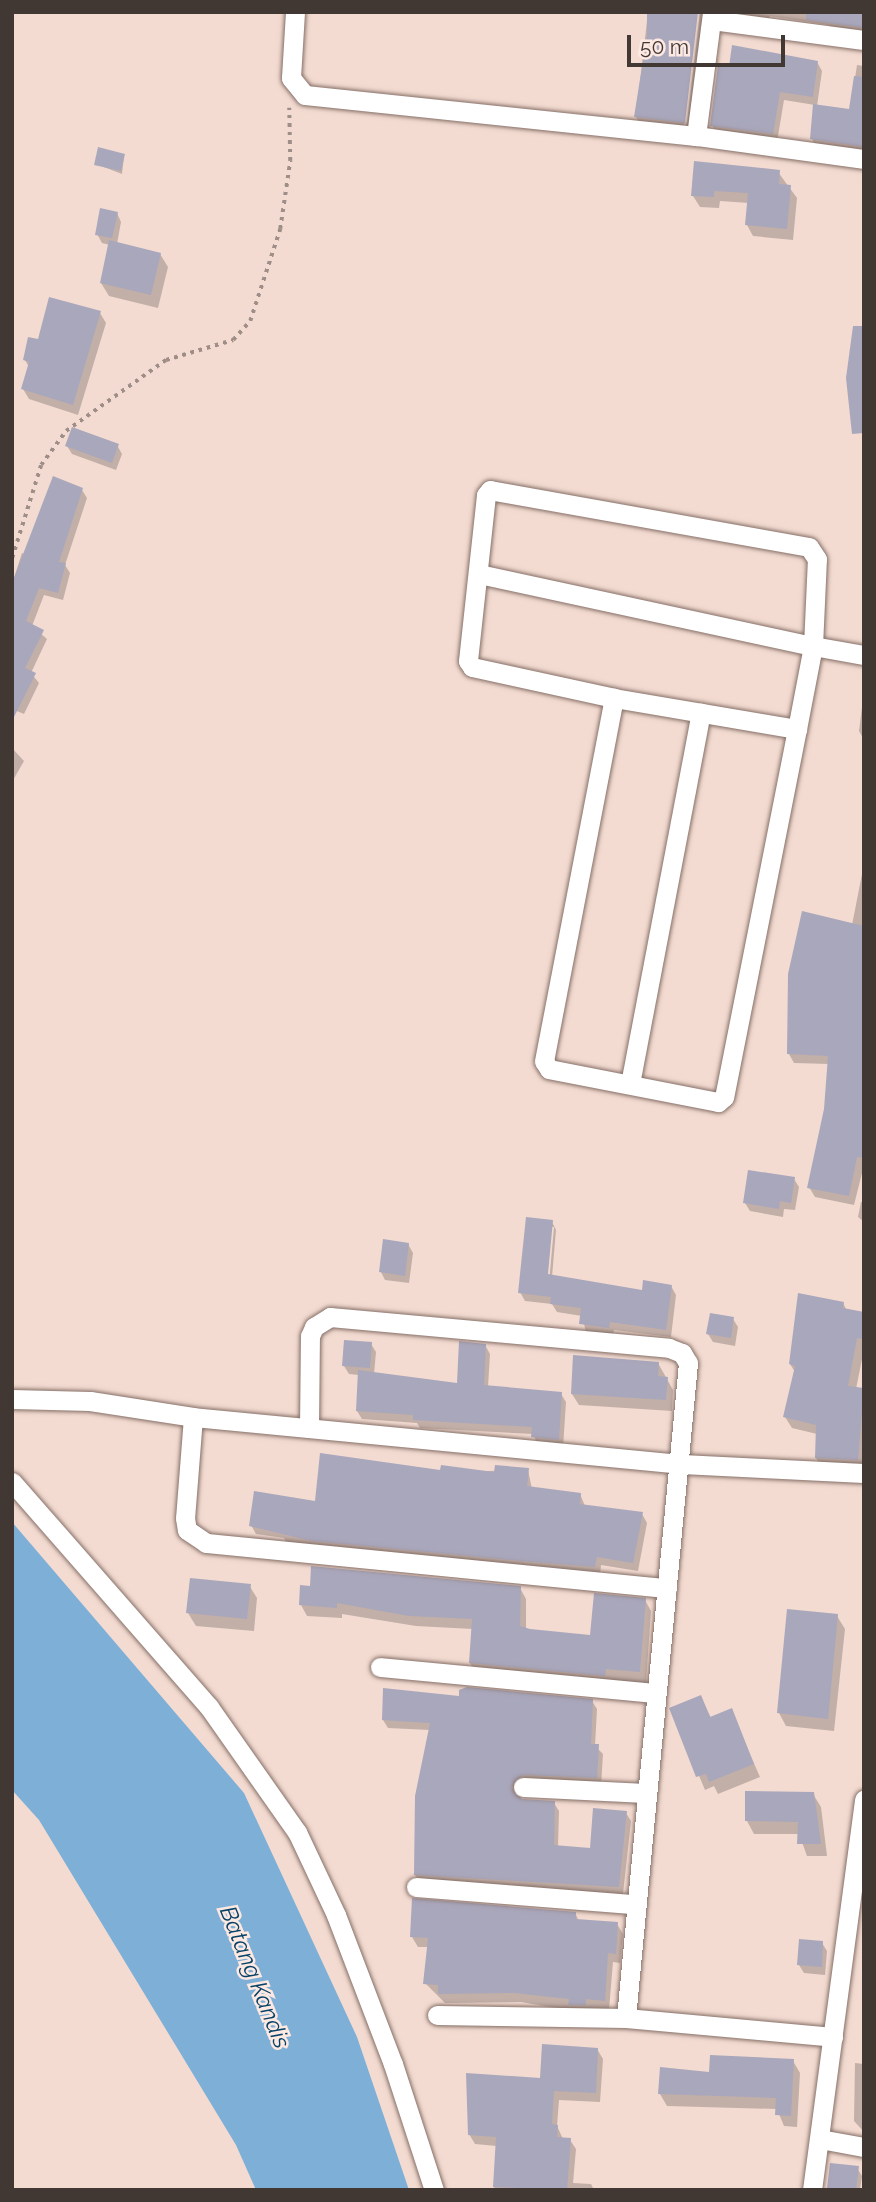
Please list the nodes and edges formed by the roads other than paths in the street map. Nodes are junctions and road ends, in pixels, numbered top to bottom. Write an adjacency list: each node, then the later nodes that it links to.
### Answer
1 (292, 15): 4 (street)
2 (712, 16): 3 (street); 4 (street)
3 (864, 40)
4 (696, 136): 5 (street)
5 (864, 159)
6 (479, 574): 7 (street); 7 (street); 9 (street)
7 (813, 646): 8 (street); 11 (street)
8 (864, 655)
9 (614, 698): 10 (street); 12 (street)
10 (701, 713): 11 (street); 12 (street)
11 (797, 729): 12 (street)
12 (630, 1084)
13 (12, 1399): 14 (street)
14 (193, 1417): 15 (street); 19 (street)
15 (309, 1428): 16 (street); 16 (street)
16 (681, 1464): 17 (street); 19 (street)
17 (864, 1473)
18 (12, 1482): 32 (street)
19 (667, 1588): 21 (street)
20 (380, 1667): 21 (street)
21 (656, 1693): 23 (street)
22 (523, 1787): 23 (street)
23 (646, 1793): 26 (street)
24 (864, 1799): 29 (street)
25 (416, 1887): 26 (street)
26 (634, 1904): 28 (street)
27 (437, 2015): 28 (street)
28 (626, 2018): 29 (street)
29 (833, 2037): 30 (street)
30 (820, 2139): 31 (street); 33 (street)
31 (864, 2147)
32 (433, 2190)
33 (812, 2190)

